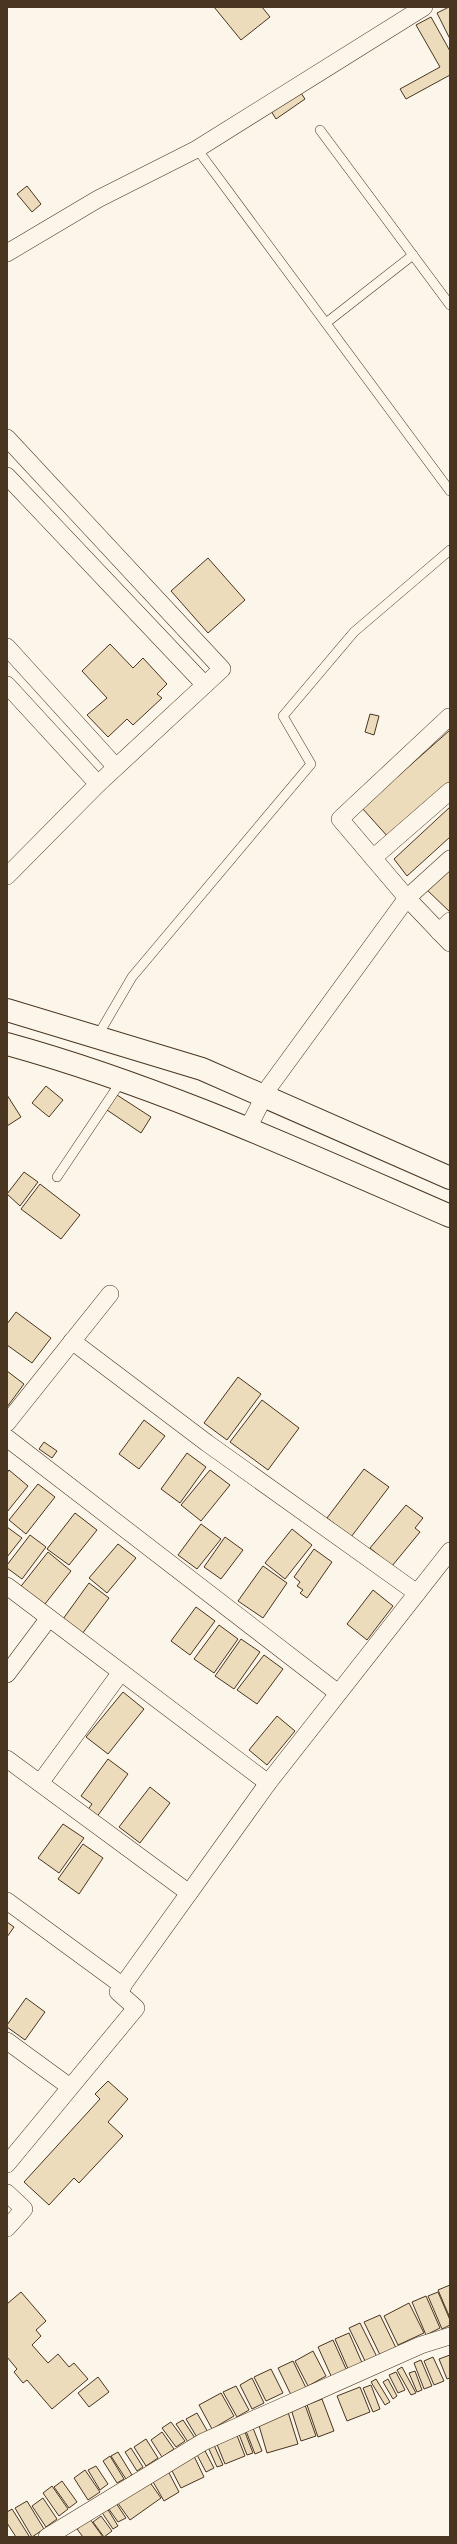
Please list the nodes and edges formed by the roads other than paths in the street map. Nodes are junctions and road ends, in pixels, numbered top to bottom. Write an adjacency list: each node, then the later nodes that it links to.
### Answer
1 (424, 7): 3 (street)
2 (320, 130): 5 (lane)
3 (197, 148): 4 (street); 7 (lane)
4 (7, 253)
5 (412, 254): 6 (lane); 7 (lane)
6 (450, 305)
7 (326, 323): 10 (lane)
8 (7, 438): 14 (street)
9 (7, 476): 14 (street)
10 (450, 491)
11 (450, 550): 25 (lane)
12 (7, 646): 16 (street)
13 (7, 685): 17 (street)
14 (205, 685): 16 (street)
15 (449, 717): 19 (street)
16 (116, 767): 17 (street)
17 (98, 784): 21 (street)
18 (450, 791): 19 (street)
19 (373, 858): 22 (street)
20 (450, 859): 22 (street)
21 (7, 876)
22 (407, 898): 23 (street); 28 (street)
23 (446, 932)
24 (7, 1010): 25 (street)
25 (97, 1036): 28 (street)
26 (7, 1044): 27 (street)
27 (122, 1080): 29 (street); 30 (lane)
28 (265, 1096): 29 (street); 31 (street)
29 (247, 1130): 32 (street)
30 (58, 1177)
31 (450, 1178)
32 (450, 1216)
33 (110, 1294): 34 (street)
34 (72, 1341): 35 (street); 39 (street)
35 (7, 1423)
36 (7, 1438): 43 (street)
37 (450, 1551): 39 (street)
38 (7, 1586): 40 (street)
39 (417, 1593): 43 (street)
40 (49, 1618): 41 (street); 42 (street)
41 (121, 1672): 45 (street); 46 (street)
42 (7, 1674)
43 (338, 1693): 46 (street)
44 (7, 1759): 45 (street)
45 (40, 1783): 47 (street)
46 (268, 1783): 47 (street)
47 (189, 1893): 49 (street)
48 (7, 1901): 49 (street)
49 (123, 1986): 51 (street)
50 (7, 2041): 51 (street)
51 (70, 2087): 52 (street)
52 (7, 2164)
53 (7, 2193): 54 (street)
54 (7, 2228)
55 (450, 2336): 56 (street)
56 (47, 2537)

